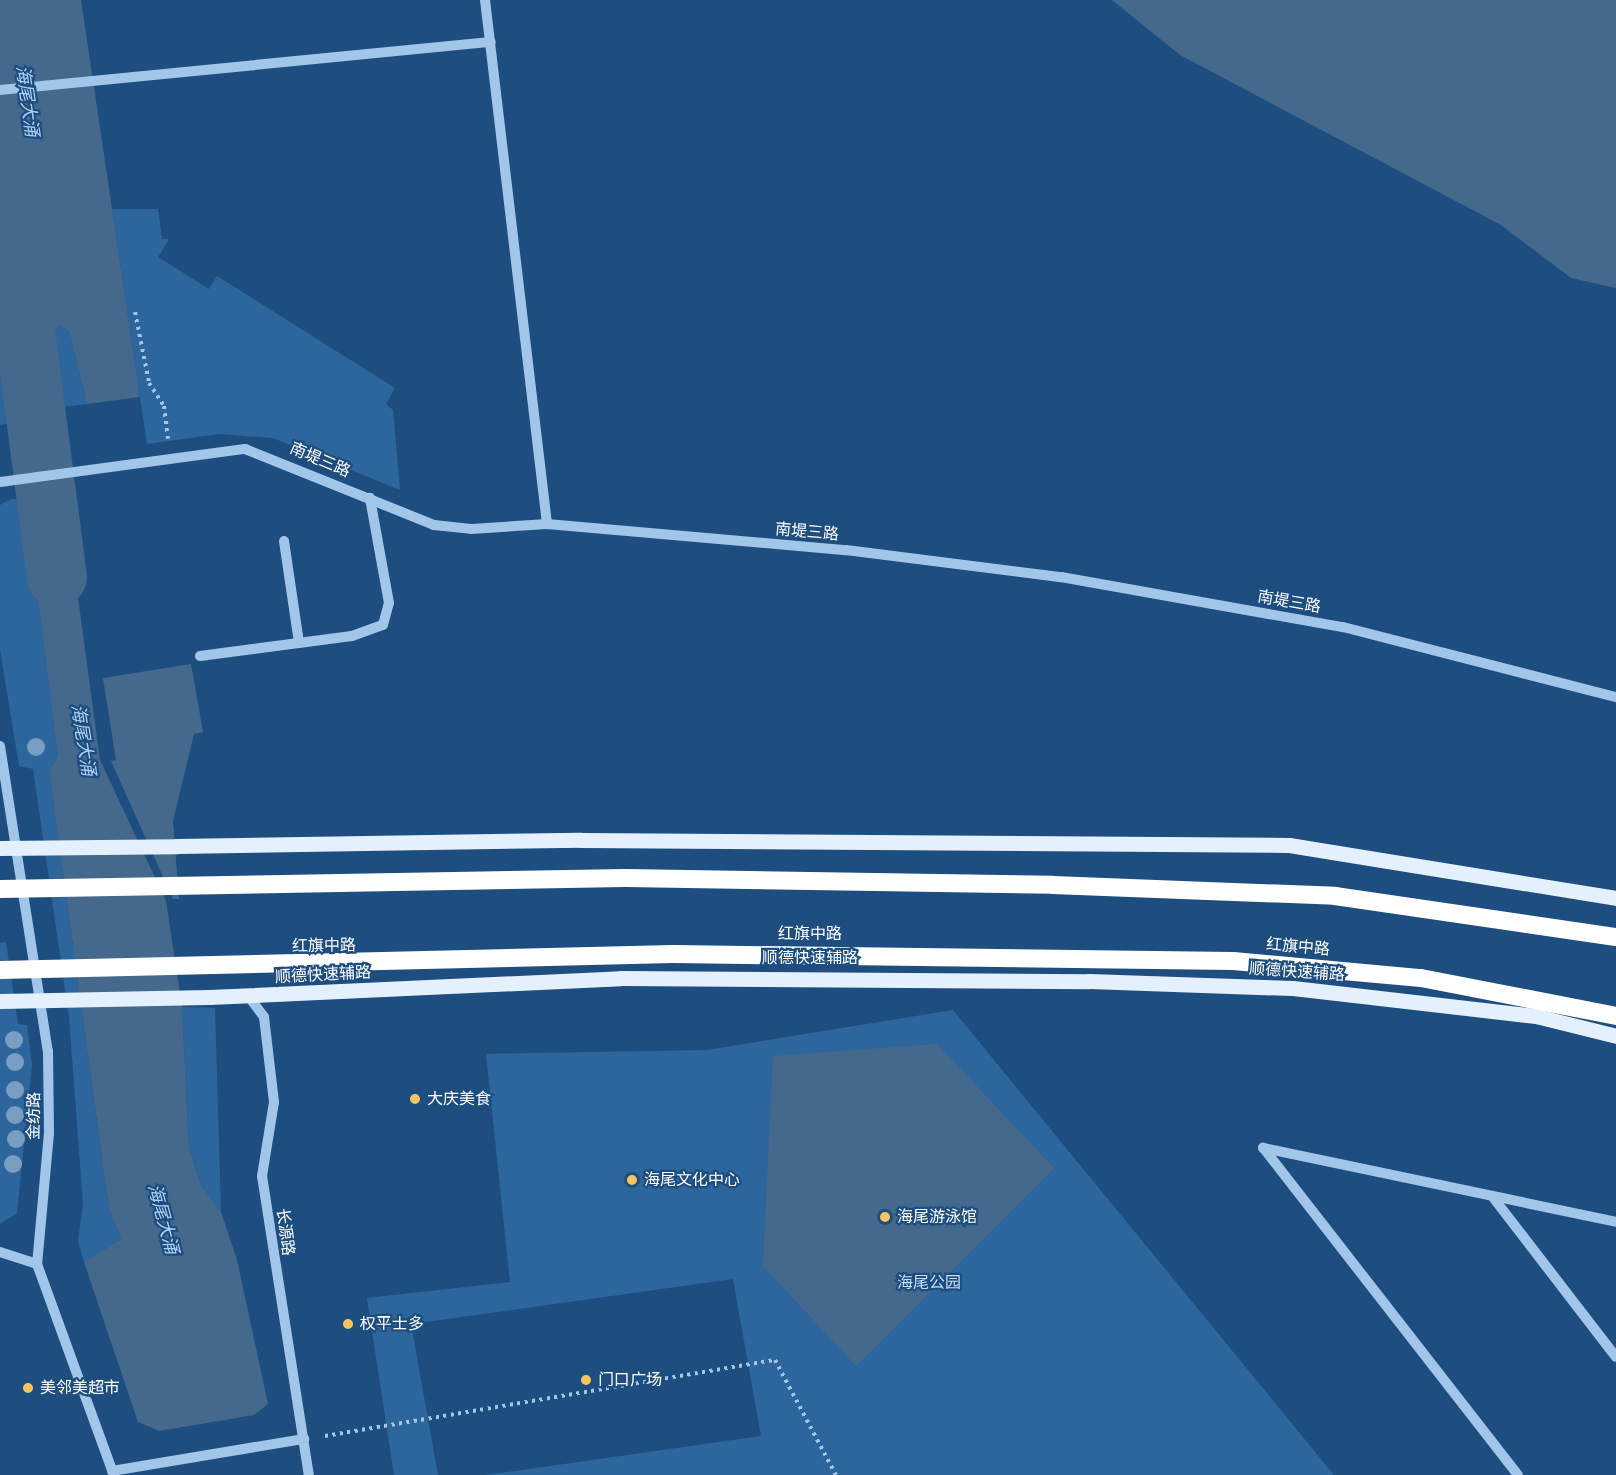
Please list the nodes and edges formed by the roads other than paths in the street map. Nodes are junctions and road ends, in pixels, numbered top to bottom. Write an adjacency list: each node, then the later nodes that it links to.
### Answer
1 (485, 0): 2 (street)
2 (491, 42): 3 (street); 6 (street)
3 (0, 90)
4 (0, 482): 5 (street, 南堤三路)
5 (370, 498): 6 (street, 南堤三路); 8 (street)
6 (547, 524): 10 (street, 南堤三路)
7 (284, 541): 8 (street)
8 (299, 643): 9 (street)
9 (200, 656)
10 (1616, 697)
11 (0, 746): 24 (street, 金纺路)
12 (0, 848): 14 (main road, bridge)
13 (0, 889): 15 (highway, bridge)
14 (1616, 897)
15 (1616, 937)
16 (0, 970): 19 (highway, 红旗中路, bridge)
17 (249, 997): 18 (main road, 顺德快速辅路, bridge); 20 (main road, 顺德快速辅路); 26 (street, 长源路)
18 (0, 1001)
19 (1616, 1016)
20 (1616, 1036)
21 (1492, 1196): 22 (street); 25 (street); 29 (street)
22 (1616, 1222)
23 (0, 1252): 24 (street)
24 (37, 1264): 27 (street, 金纺路)
25 (1616, 1357)
26 (304, 1439): 27 (street); 28 (street, 长源路)
27 (113, 1473)
28 (309, 1475)
29 (1518, 1475)

